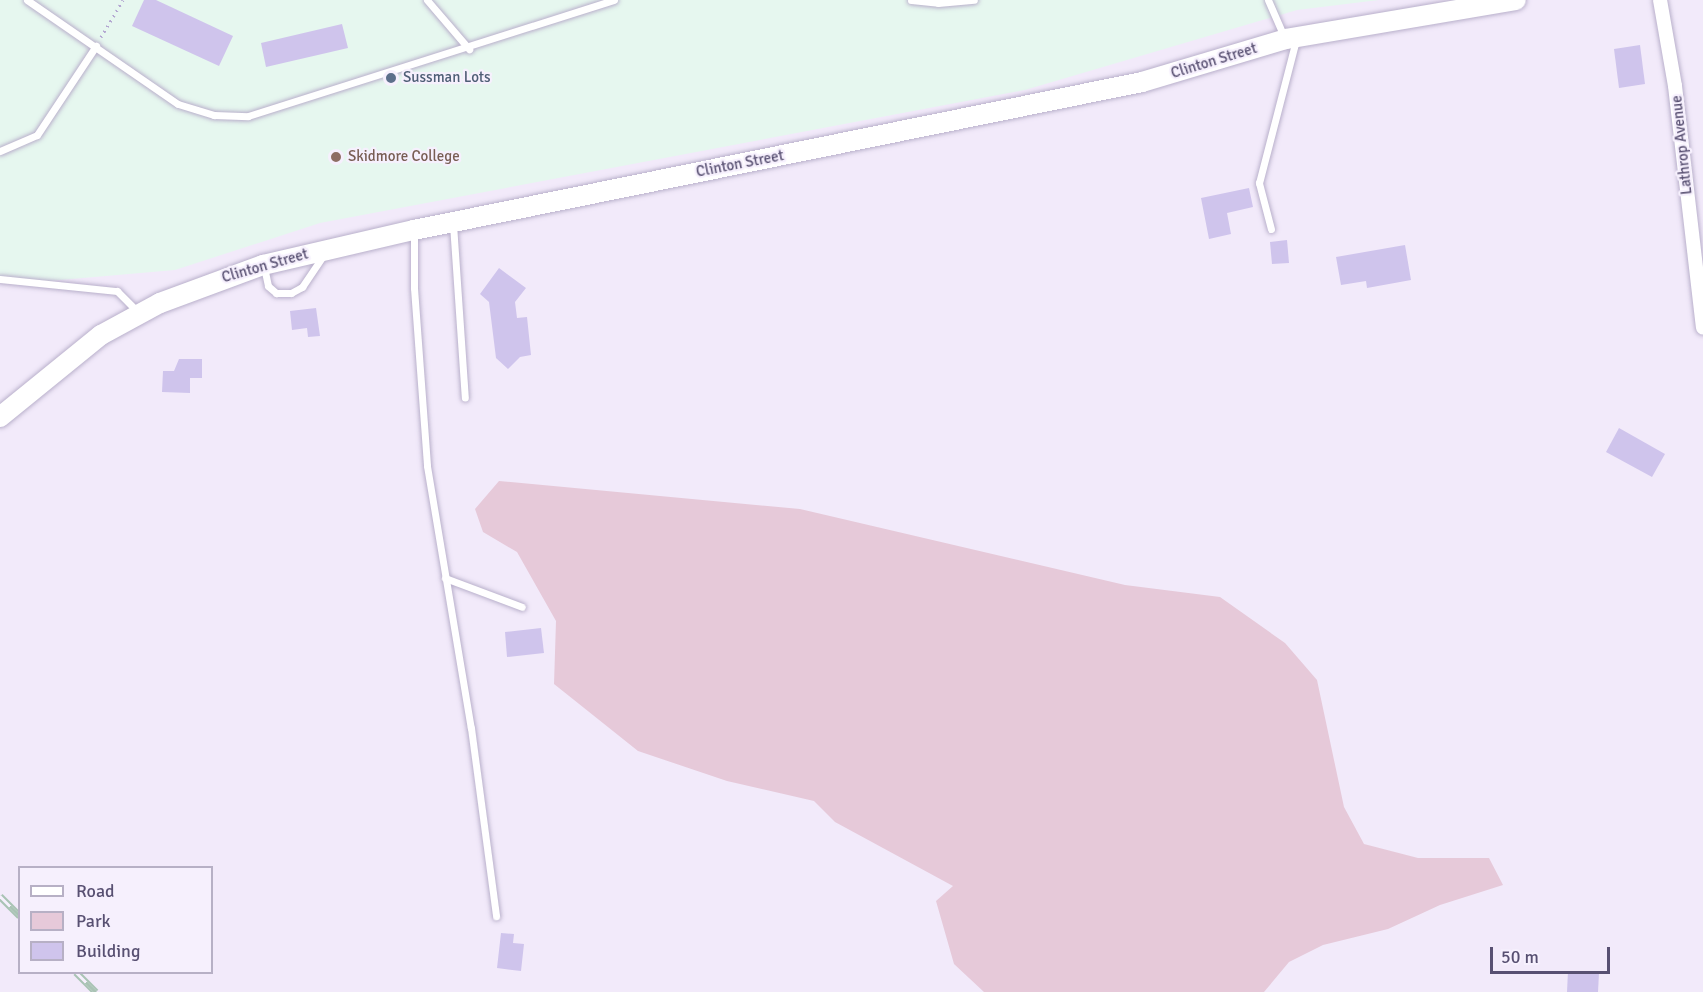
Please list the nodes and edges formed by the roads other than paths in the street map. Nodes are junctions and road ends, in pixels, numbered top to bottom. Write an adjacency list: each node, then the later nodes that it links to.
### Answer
1 (27, 0): 10 (lane)
2 (427, 0): 11 (lane)
3 (614, 0): 11 (lane)
4 (911, 0): 5 (lane)
5 (974, 0)
6 (1268, 0): 9 (lane)
7 (1516, 0): 9 (street, Clinton Street)
8 (1660, 0): 20 (street, Lathrop Avenue)
9 (1291, 38): 13 (street, Clinton Street); 14 (lane)
10 (96, 46): 11 (lane); 12 (lane)
11 (469, 49)
12 (0, 151)
13 (453, 222): 15 (street, Clinton Street); 21 (lane)
14 (1271, 229)
15 (414, 230): 16 (street, Clinton Street); 23 (lane)
16 (327, 249): 17 (street, Clinton Street); 17 (lane)
17 (263, 265): 19 (street, Clinton Street)
18 (0, 279): 19 (lane)
19 (140, 313): 22 (street, Clinton Street)
20 (1703, 327)
21 (465, 398)
22 (0, 417)
23 (446, 578): 24 (lane); 25 (lane)
24 (522, 607)
25 (496, 916)

